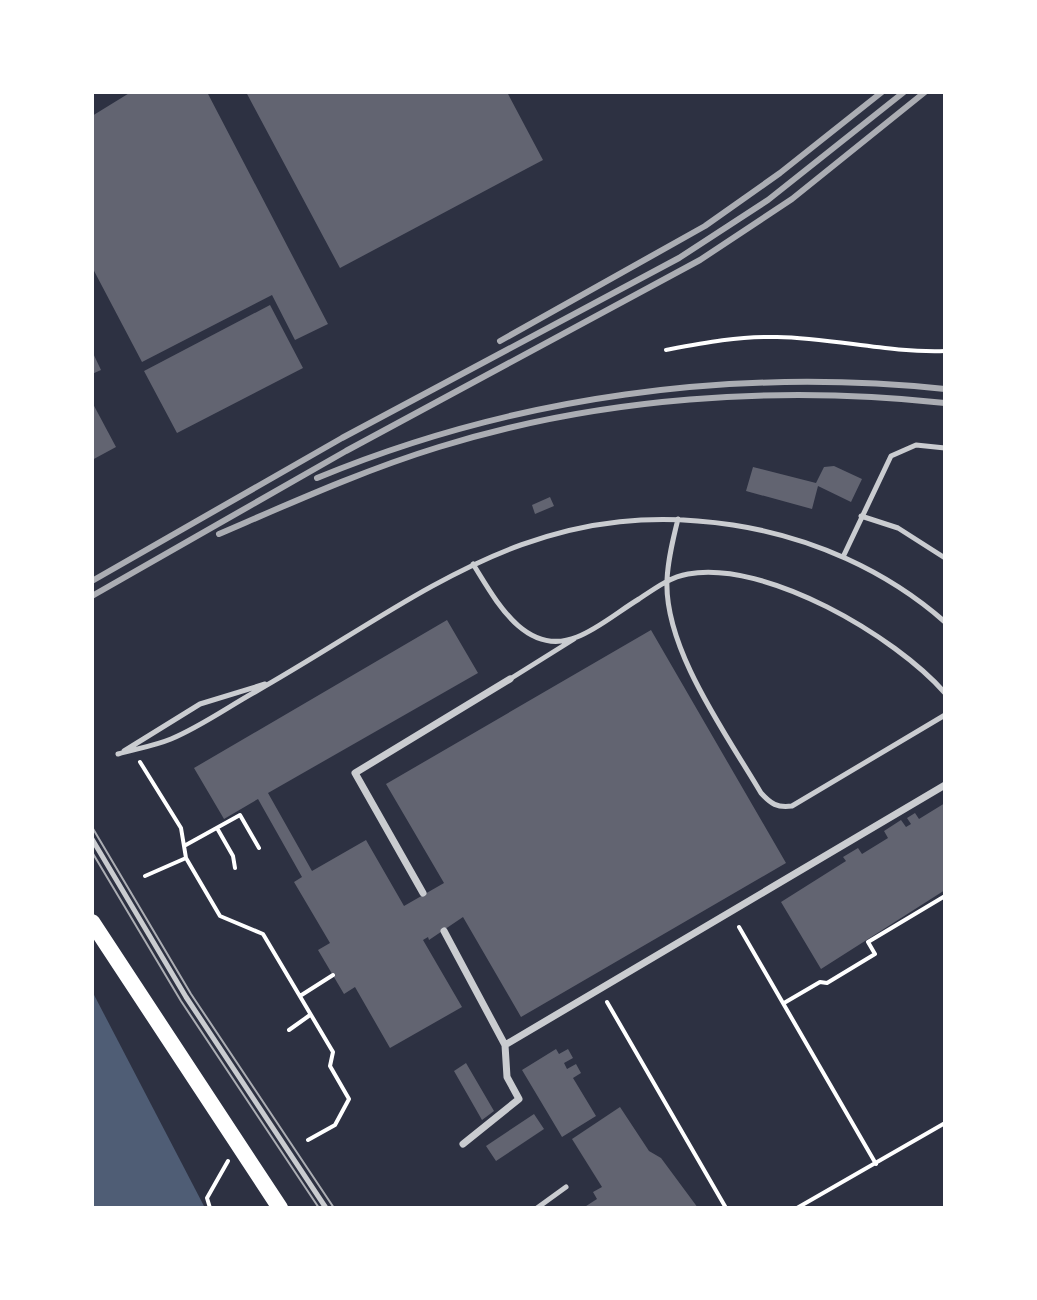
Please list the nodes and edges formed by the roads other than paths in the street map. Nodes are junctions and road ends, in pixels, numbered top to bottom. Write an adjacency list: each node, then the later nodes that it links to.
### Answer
1 (945, 448): 2 (lane)
2 (861, 516): 4 (lane); 5 (lane)
3 (678, 519): 4 (lane); 6 (lane); 7 (lane)
4 (843, 557): 8 (lane)
5 (945, 558)
6 (473, 564): 9 (lane); 11 (lane)
7 (666, 582): 9 (lane); 12 (lane); 13 (lane)
8 (945, 622)
9 (576, 638): 10 (lane)
10 (510, 679): 16 (street)
11 (270, 683): 11 (lane)
12 (945, 693)
13 (945, 715)
14 (945, 785): 19 (street)
15 (92, 839): 23 (lane)
16 (423, 893)
17 (92, 922): 22 (main road)
18 (444, 931): 19 (street)
19 (505, 1045): 20 (street)
20 (463, 1144)
21 (566, 1187): 24 (lane)
22 (280, 1208)
23 (326, 1208)
24 (537, 1208)

